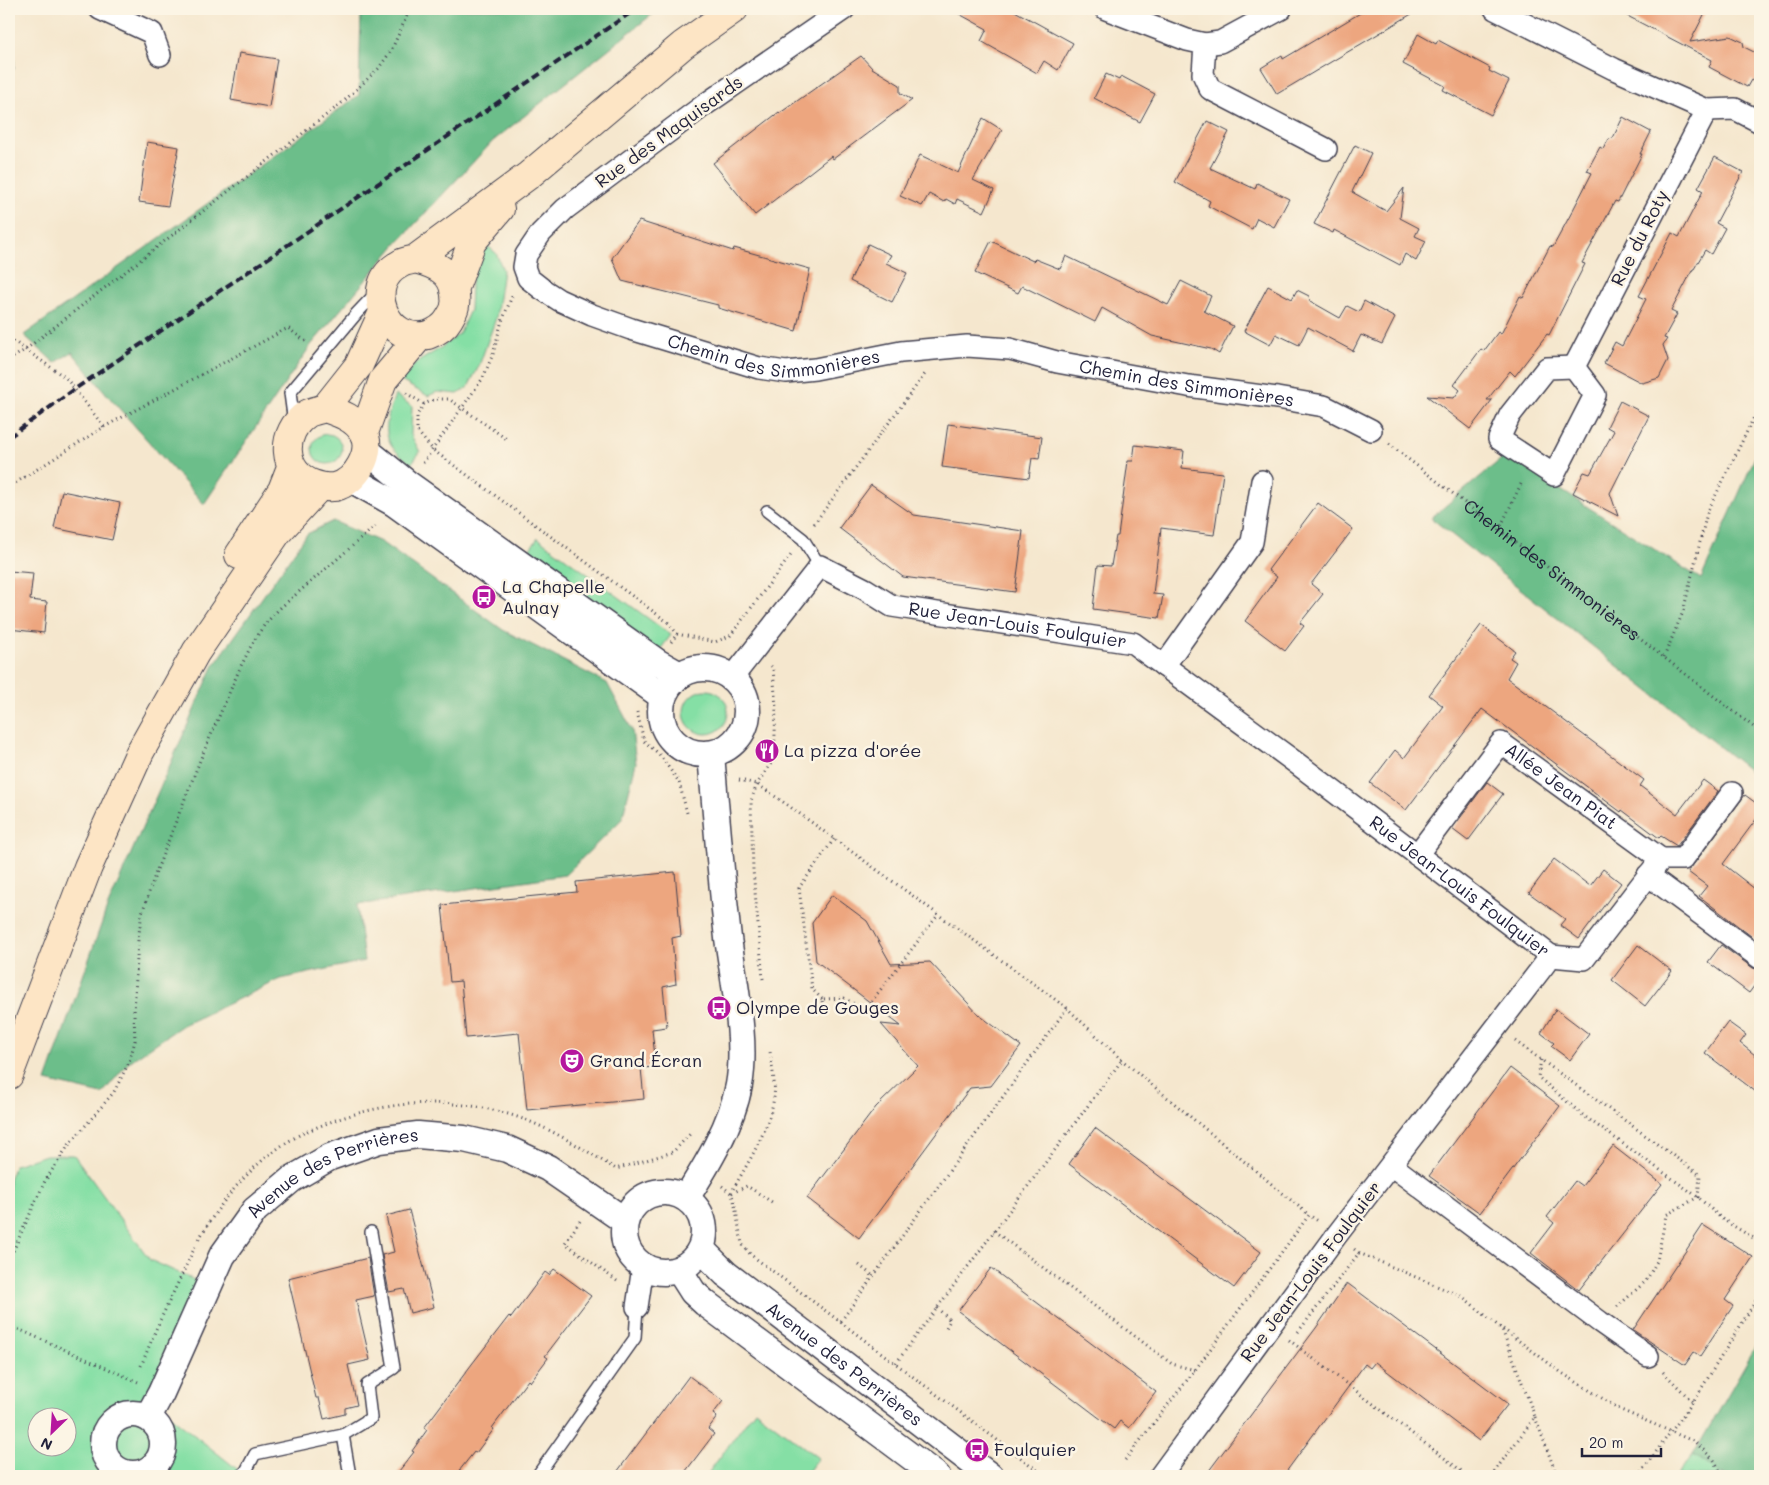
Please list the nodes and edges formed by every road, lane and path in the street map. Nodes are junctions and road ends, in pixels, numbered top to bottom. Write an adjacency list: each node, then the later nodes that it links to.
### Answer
1 (100, 9): 9 (street)
2 (410, 9): 22 (path)
3 (734, 9): 13 (main road)
4 (844, 9): 15 (street, Rue des Maquisards)
5 (1106, 9): 8 (street)
6 (1281, 9): 8 (street)
7 (1495, 9): 10 (street)
8 (1205, 44): 12 (street)
9 (160, 55)
10 (1707, 110): 11 (street); 24 (street, Rue du Roty)
11 (1760, 122)
12 (1326, 149)
13 (529, 175): 14 (main road); 16 (main road)
14 (415, 259): 16 (main road); 17 (main road)
15 (528, 278): 21 (street, Chemin des Simmonières); 29 (path)
16 (454, 290): 18 (main road)
17 (382, 301): 18 (main road); 28 (main road); 30 (lane)
18 (419, 337): 34 (main road)
19 (9, 338): 22 (path)
20 (310, 344): 31 (path)
21 (933, 349): 32 (street, Chemin des Simmonières); 46 (path)
22 (25, 350): 23 (path); 31 (path)
23 (9, 360)
24 (1574, 367): 36 (street); 36 (street)
25 (403, 392): 26 (path)
26 (424, 404): 29 (path); 35 (path)
27 (1760, 405): 51 (path)
28 (325, 408): 30 (main road); 34 (main road)
29 (463, 408): 33 (path); 35 (path)
30 (294, 426): 38 (main road)
31 (104, 427): 41 (path)
32 (1371, 430): 45 (path, Chemin des Simmonières)
33 (508, 440)
34 (365, 442): 39 (main road); 53 (street)
35 (433, 450): 37 (path); 48 (path)
36 (1533, 461): 45 (path)
37 (423, 464)
38 (291, 467): 42 (main road); 65 (main road)
39 (351, 479): 42 (main road); 53 (street)
40 (1262, 481): 52 (street)
41 (9, 487)
42 (320, 487): 65 (main road)
43 (767, 511): 46 (lane)
44 (382, 520): 91 (path)
45 (1499, 530): 51 (path, Chemin des Simmonières)
46 (803, 539): 47 (lane); 49 (path)
47 (820, 566): 50 (street); 52 (street, Rue Jean-Louis Foulquier)
48 (677, 634): 49 (path); 53 (path)
49 (730, 636): 50 (path)
50 (751, 653): 55 (street); 59 (path)
51 (1664, 657): 57 (path, Chemin des Simmonières)
52 (1164, 666): 64 (street, Rue Jean-Louis Foulquier)
53 (649, 671): 54 (street); 56 (street); 62 (path)
54 (680, 675): 55 (street); 56 (street)
55 (732, 678): 58 (street)
56 (663, 697): 58 (street)
57 (1760, 732)
58 (710, 754): 79 (street)
59 (757, 784)
60 (1732, 793): 66 (street)
61 (789, 806): 63 (path)
62 (688, 815)
63 (834, 839): 67 (path); 70 (path)
64 (1417, 856): 66 (street, Allée Jean Piat); 68 (street, Rue Jean-Louis Foulquier)
65 (88, 867): 76 (main road)
66 (1655, 867): 68 (street); 69 (street)
67 (938, 915): 70 (path); 71 (path)
68 (1551, 956): 78 (street, Rue Jean-Louis Foulquier)
69 (1760, 958)
70 (822, 999): 72 (path)
71 (1066, 1008): 74 (path); 95 (path)
72 (823, 1012)
73 (1514, 1040): 75 (path)
74 (1122, 1060): 84 (path); 86 (path)
75 (1541, 1060): 81 (path); 81 (path)
76 (9, 1075)
77 (693, 1131): 108 (path)
78 (1391, 1165): 100 (street); 102 (street, Rue Jean-Louis Foulquier)
79 (702, 1173): 80 (path); 82 (street)
80 (731, 1193): 83 (path); 99 (path)
81 (1698, 1197): 88 (path); 100 (path)
82 (686, 1198): 85 (street); 89 (street)
83 (775, 1204)
84 (1309, 1215)
85 (624, 1221): 93 (street); 109 (street, Avenue des Perrières)
86 (994, 1231): 98 (path); 107 (path)
87 (371, 1232): 114 (lane)
88 (1760, 1242)
89 (701, 1249): 94 (street); 121 (street, Avenue des Perrières)
90 (1359, 1253): 104 (path)
91 (9, 1260)
92 (859, 1265): 95 (path)
93 (643, 1267): 94 (street); 97 (street)
94 (679, 1270): 120 (street, Avenue des Perrières)
95 (873, 1276): 99 (path)
96 (1760, 1294): 110 (path)
97 (637, 1307): 119 (lane)
98 (937, 1308): 103 (path); 106 (path)
99 (841, 1321): 106 (path)
100 (1600, 1322): 105 (street)
101 (9, 1325): 108 (path)
102 (1270, 1326): 123 (street, Rue Jean-Louis Foulquier); 124 (path)
103 (946, 1328)
104 (1502, 1329): 112 (path); 113 (path)
105 (1648, 1356): 110 (path)
106 (896, 1363): 122 (path)
107 (1195, 1370)
108 (136, 1381): 109 (path)
109 (161, 1393): 111 (street, Avenue des Perrières)
110 (1693, 1402): 113 (path)
111 (148, 1417): 115 (street); 116 (street)
112 (1535, 1417): 125 (path); 126 (path)
113 (1670, 1432): 127 (path); 128 (path)
114 (343, 1436): 117 (lane); 118 (lane)
115 (160, 1470): 116 (street)
116 (109, 1471)
117 (241, 1476)
118 (350, 1476)
119 (537, 1476)
120 (937, 1476)
121 (990, 1476)
122 (1045, 1476)
123 (1160, 1476)
124 (1468, 1476)
125 (1491, 1476)
126 (1557, 1476)
127 (1638, 1476)
128 (1723, 1476)

